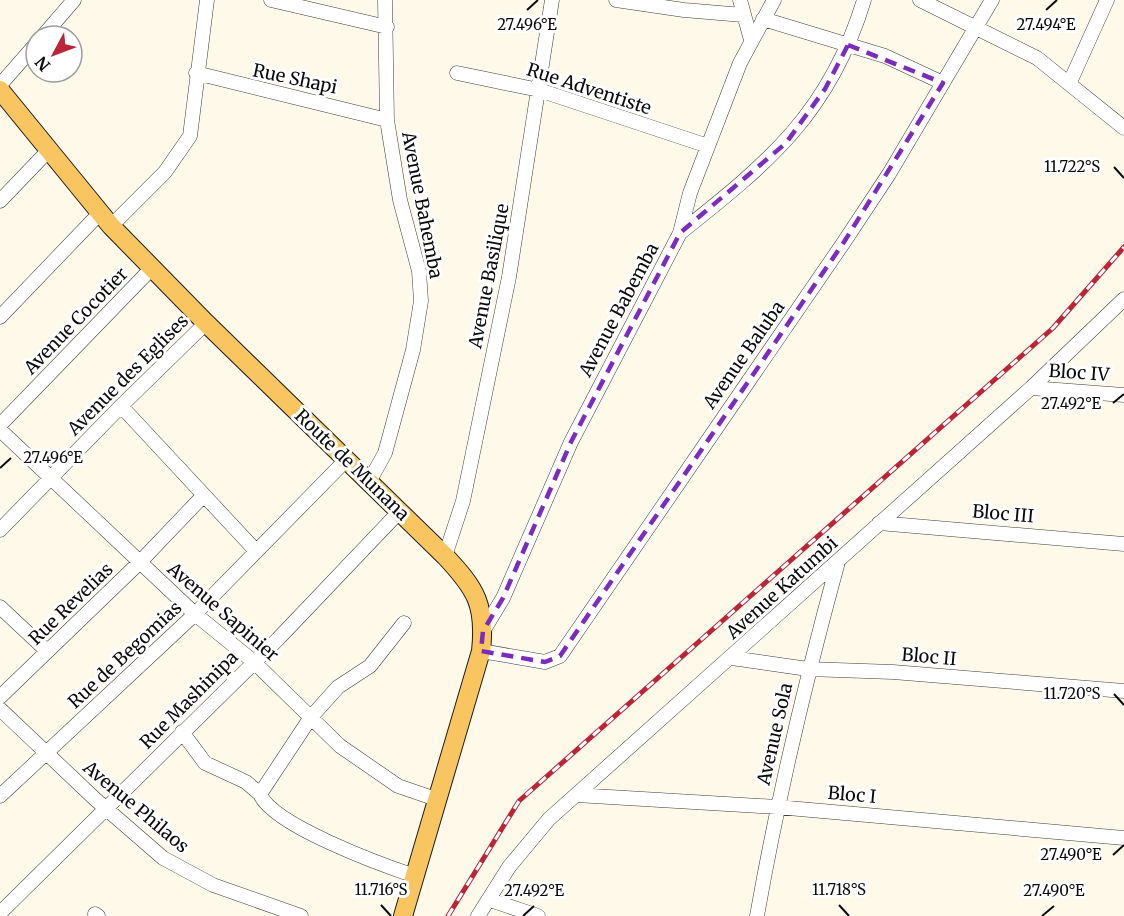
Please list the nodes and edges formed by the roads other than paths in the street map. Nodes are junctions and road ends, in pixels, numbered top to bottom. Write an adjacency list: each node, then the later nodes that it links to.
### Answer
1 (75, 0): 15 (street)
2 (207, 0): 21 (street)
3 (270, 0): 16 (street)
4 (385, 0): 16 (street, Avenue Bahemba)
5 (552, 0): 27 (street, Avenue Basilique)
6 (616, 0): 13 (street)
7 (740, 0): 13 (street)
8 (774, 0): 14 (street, Avenue Babemba)
9 (864, 0): 19 (street)
10 (920, 0): 17 (street)
11 (992, 0): 17 (street, Avenue Baluba)
12 (1107, 0): 23 (street)
13 (743, 15): 18 (street)
14 (763, 19): 18 (street, Avenue Babemba); 19 (street)
15 (54, 24)
16 (387, 27): 28 (street, Avenue Bahemba)
17 (976, 27): 23 (street); 24 (street, Avenue Baluba)
18 (751, 40): 30 (street, Avenue Babemba)
19 (849, 45): 24 (street); 34 (street)
20 (24, 58): 25 (street)
21 (196, 73): 28 (street, Rue Shapi); 33 (street)
22 (457, 73): 27 (street, Rue Adventiste)
23 (1070, 82): 29 (street)
24 (943, 83): 61 (street, Avenue Baluba)
25 (0, 85)
26 (0, 90): 31 (main road, Route de Munana)
27 (539, 90): 30 (street, Rue Adventiste); 53 (street, Avenue Basilique)
28 (387, 120): 46 (street, Avenue Bahemba)
29 (1124, 128)
30 (708, 146): 34 (street, Avenue Babemba)
31 (48, 150): 32 (street); 33 (main road, Route de Munana)
32 (0, 201)
33 (105, 220): 35 (main road, Route de Munana); 37 (street)
34 (680, 233): 59 (street, Avenue Babemba)
35 (152, 268): 38 (main road, Route de Munana); 42 (street, Avenue Cocotier)
36 (1124, 299): 39 (street, Avenue Katumbi)
37 (0, 317)
38 (206, 323): 41 (street, Avenue des Eglises); 44 (main road, Route de Munana)
39 (1031, 388): 40 (street, Bloc IV); 49 (street, Avenue Katumbi)
40 (1124, 395)
41 (121, 406): 45 (street, Avenue des Eglises); 47 (street)
42 (0, 424)
43 (0, 430): 45 (street, Avenue Sapinier)
44 (346, 460): 46 (main road, Route de Munana); 52 (street, Rue de Begomias)
45 (51, 478): 50 (street, Avenue des Eglises); 54 (street, Avenue Sapinier)
46 (369, 482): 48 (main road, Route de Munana)
47 (203, 496): 52 (street); 54 (street, Rue Revelias)
48 (399, 512): 53 (main road, Route de Munana); 63 (street, Rue Mashinipa)
49 (879, 523): 51 (street, Bloc III); 55 (street, Avenue Katumbi)
50 (0, 530)
51 (1124, 544)
52 (256, 551): 57 (street, Rue de Begomias)
53 (445, 556): 59 (main road, Route de Munana)
54 (140, 562): 57 (street, Avenue Sapinier); 60 (street, Rue Revelias)
55 (838, 562): 62 (street, Avenue Katumbi); 64 (street, Avenue Sola)
56 (0, 607): 60 (street)
57 (195, 614): 63 (street, Avenue Sapinier); 70 (street, Rue de Begomias)
58 (404, 623): 68 (street)
59 (483, 631): 61 (main road, Route de Munana)
60 (47, 651): 66 (street, Rue Revelias)
61 (481, 651): 74 (main road, Route de Munana)
62 (732, 658): 64 (street, Bloc II); 71 (street, Avenue Katumbi)
63 (254, 662): 68 (street, Avenue Sapinier); 69 (street, Rue Mashinipa)
64 (808, 669): 65 (street, Bloc II); 75 (street, Avenue Sola)
65 (1124, 691)
66 (0, 697)
67 (0, 708): 70 (street, Avenue Philaos)
68 (311, 717): 73 (street); 74 (street, Avenue Sapinier)
69 (182, 732): 73 (street); 76 (street, Rue Mashinipa)
70 (46, 753): 72 (street, Rue de Begomias); 76 (street, Avenue Philaos)
71 (576, 795): 75 (street, Bloc I); 79 (street, Avenue Katumbi)
72 (0, 796)
73 (263, 799): 78 (street)
74 (436, 799): 78 (main road, Route de Munana)
75 (777, 807): 77 (street, Bloc I); 86 (street, Avenue Sola)
76 (106, 808): 80 (street, Rue Mashinipa); 82 (street, Avenue Philaos)
77 (1124, 838)
78 (415, 876): 83 (main road, Route de Munana)
79 (490, 900): 84 (street, Avenue Katumbi); 85 (street)
80 (0, 911): 81 (street)
81 (5, 916)
82 (301, 916)
83 (403, 916)
84 (478, 916)
85 (538, 916)
86 (757, 916)

